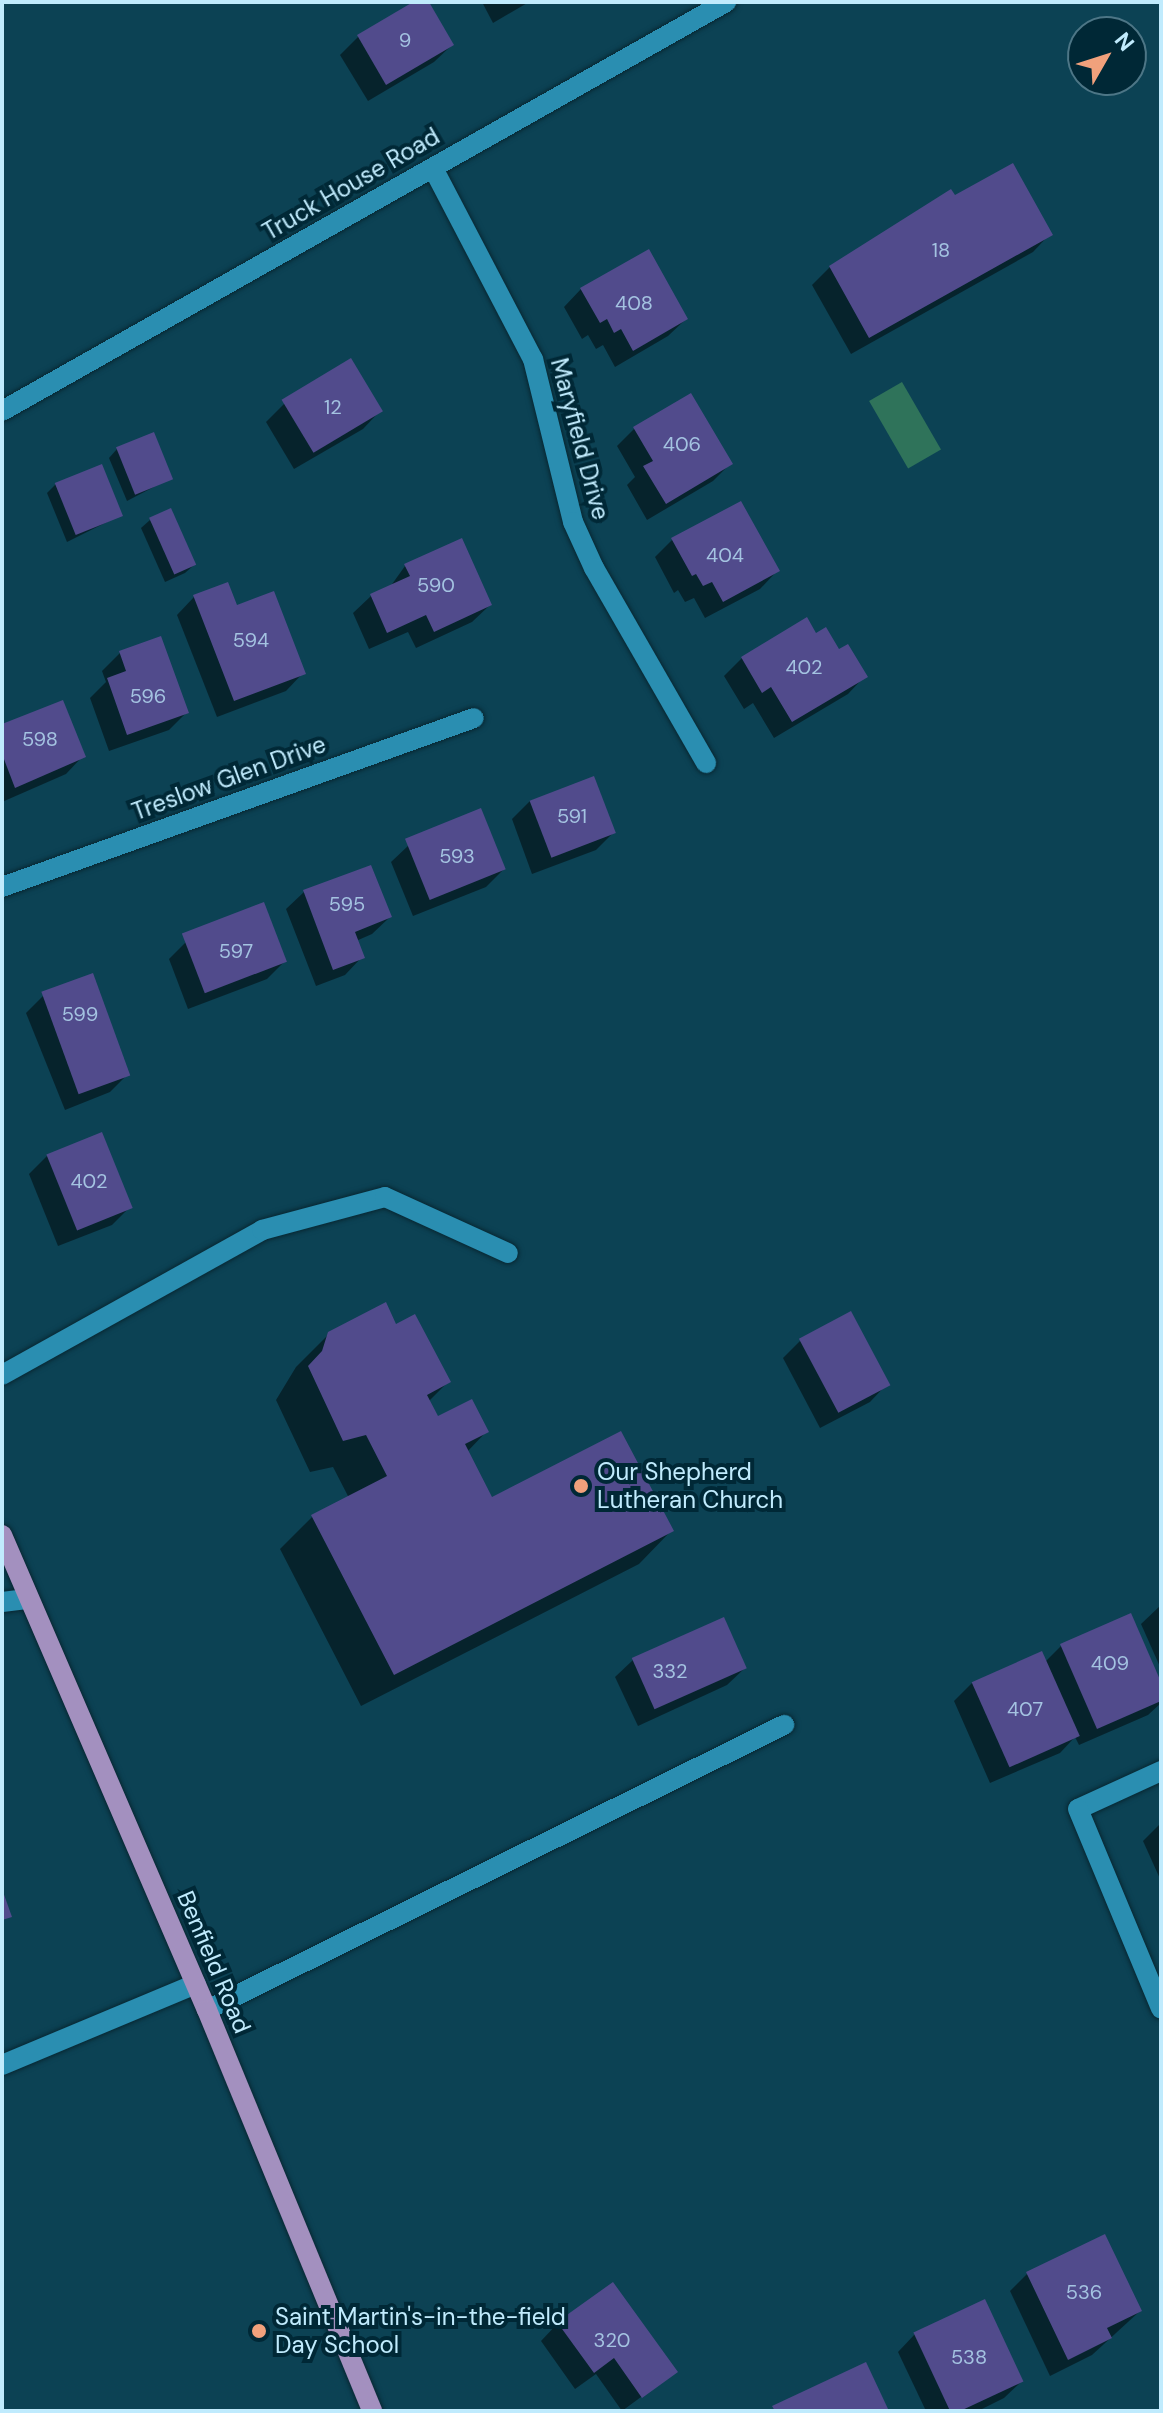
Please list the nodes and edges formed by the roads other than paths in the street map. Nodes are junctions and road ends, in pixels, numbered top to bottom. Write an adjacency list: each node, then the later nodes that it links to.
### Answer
1 (726, 2): 2 (street, Truck House Road)
2 (433, 168): 3 (street, Truck House Road); 5 (street, Maryfield Drive)
3 (2, 411)
4 (474, 718): 6 (street, Treslow Glen Drive)
5 (706, 763)
6 (2, 887)
7 (508, 1253): 8 (street)
8 (2, 1375)
9 (2, 1535): 10 (main road, Benfield Road)
10 (27, 1599): 11 (street); 14 (main road, Benfield Road)
11 (2, 1602)
12 (784, 1725): 16 (street)
13 (1161, 1771): 15 (street)
14 (196, 1984): 16 (main road, Benfield Road); 17 (street)
15 (1161, 2008)
16 (207, 2010): 18 (main road, Benfield Road)
17 (2, 2065)
18 (372, 2411)

